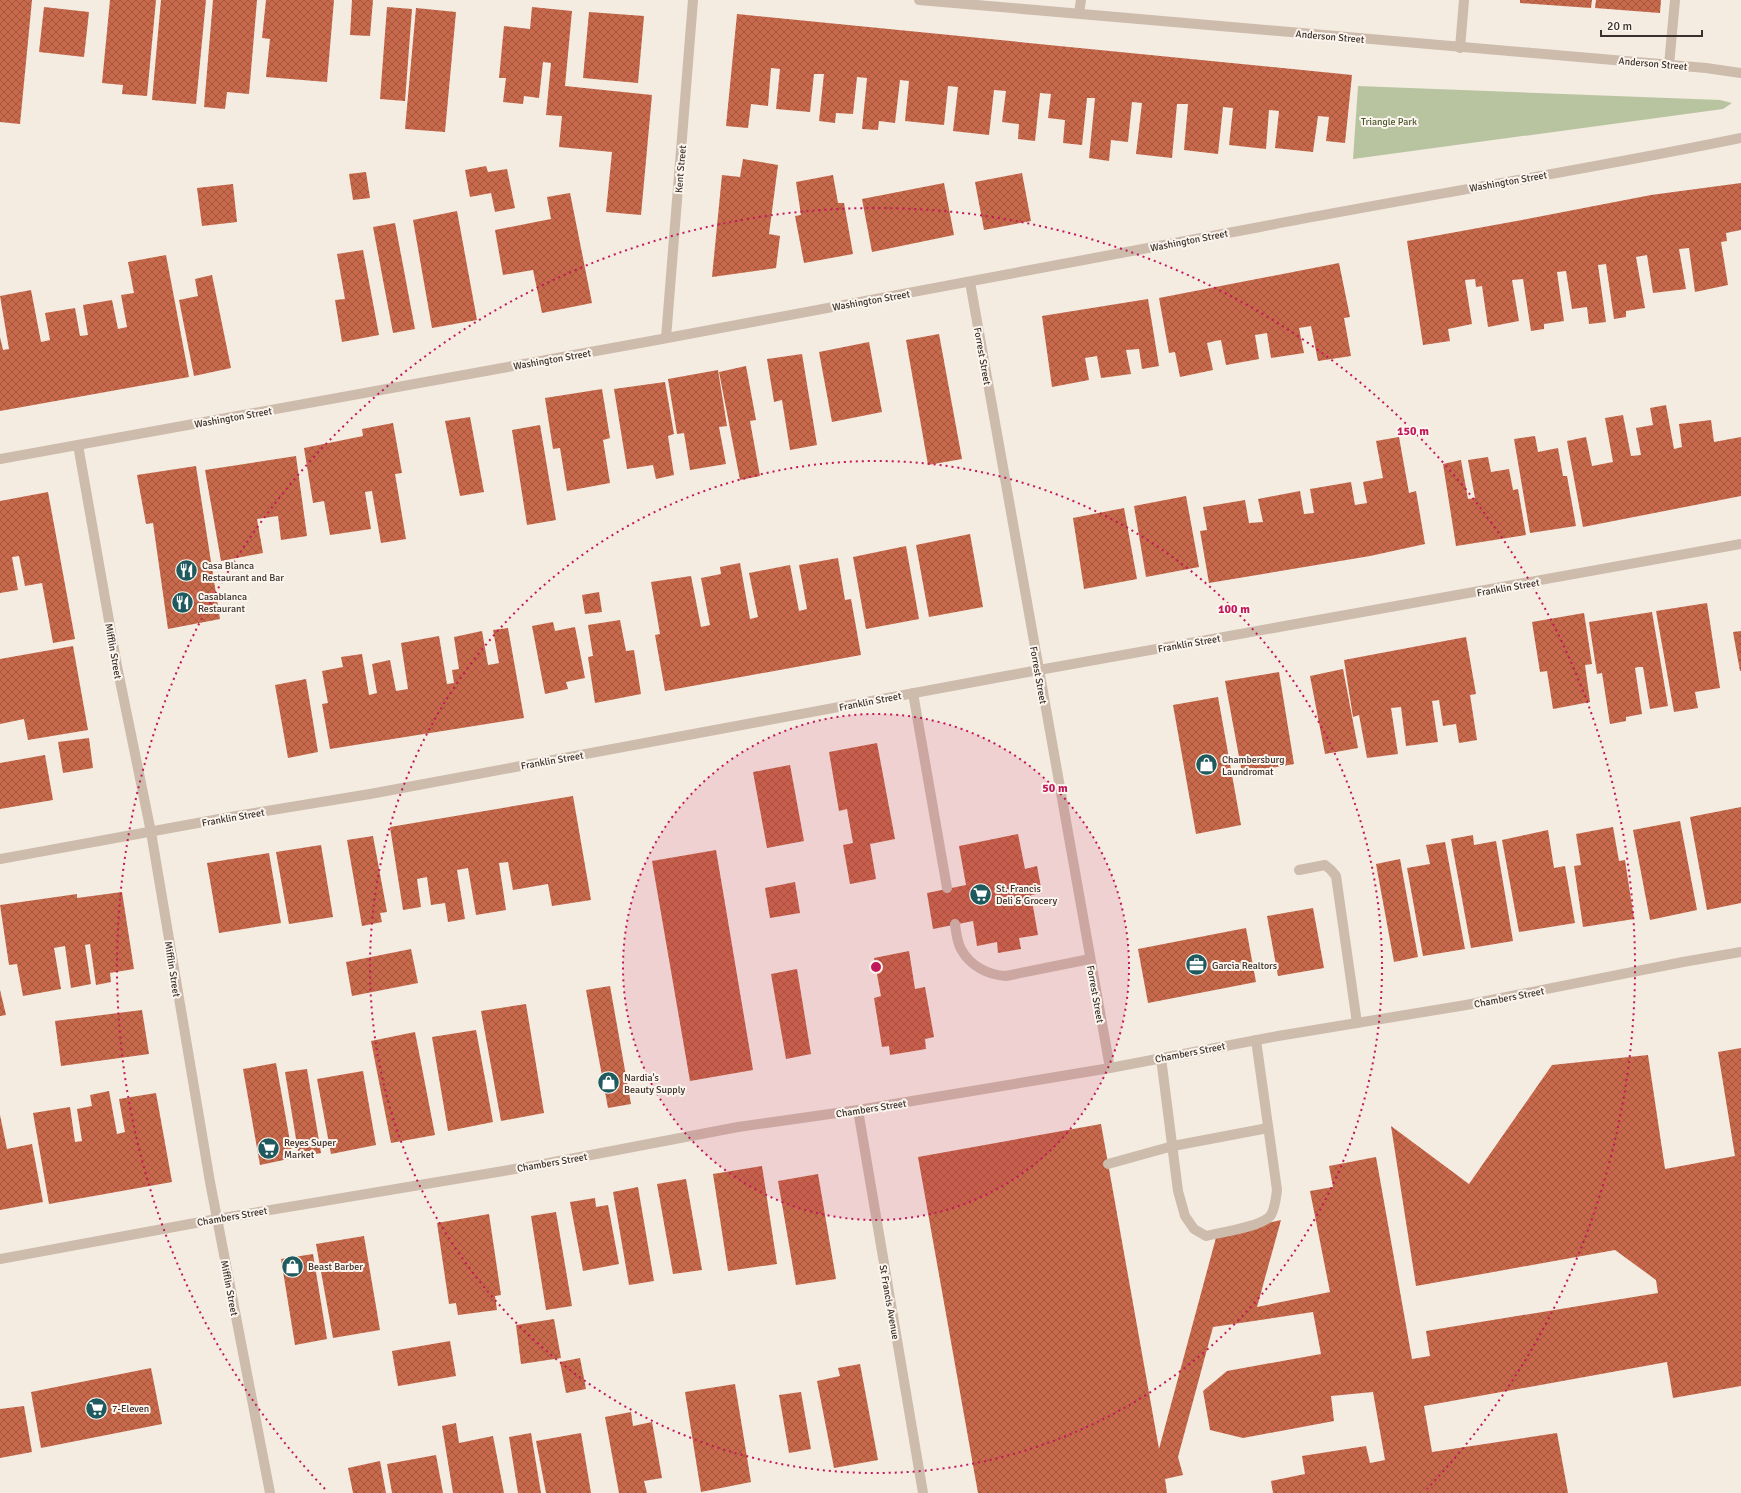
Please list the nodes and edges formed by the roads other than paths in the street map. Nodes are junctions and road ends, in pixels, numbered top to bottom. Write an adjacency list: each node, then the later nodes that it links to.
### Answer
1 (693, 0): 12 (street, Kent Street)
2 (919, 0): 6 (street, Anderson Street)
3 (1080, 0): 6 (street)
4 (1464, 0): 7 (street)
5 (1675, 0): 8 (street)
6 (1079, 13): 7 (street, Anderson Street)
7 (1460, 48): 8 (street, Anderson Street)
8 (1669, 65): 9 (street, Anderson Street)
9 (1741, 73)
10 (1741, 138): 11 (street, Washington Street)
11 (970, 282): 12 (street, Washington Street); 16 (street, Forrest Street)
12 (666, 338): 13 (street, Washington Street)
13 (78, 445): 14 (street, Washington Street); 18 (street, Mifflin Street)
14 (0, 459)
15 (1741, 544): 16 (street, Franklin Street)
16 (1038, 670): 17 (street, Franklin Street); 24 (street, Forrest Street)
17 (913, 693): 18 (street, Franklin Street); 21 (street)
18 (150, 832): 19 (street, Franklin Street); 33 (street, Mifflin Street)
19 (0, 859)
20 (1299, 870): 25 (street)
21 (947, 888)
22 (955, 924): 24 (street)
23 (1741, 952): 25 (street, Chambers Street)
24 (1090, 960): 28 (street, Forrest Street)
25 (1358, 1023): 26 (street, Chambers Street)
26 (1256, 1040): 27 (street, Chambers Street); 30 (street)
27 (1161, 1058): 28 (street, Chambers Street); 31 (street)
28 (1110, 1068): 29 (street, Chambers Street)
29 (858, 1110): 33 (street, Chambers Street); 35 (street, St Francis Avenue)
30 (1268, 1128): 31 (street); 31 (street)
31 (1173, 1146): 32 (street)
32 (1108, 1164)
33 (217, 1219): 34 (street, Chambers Street); 36 (street, Mifflin Street)
34 (0, 1259)
35 (922, 1492): 37 (street)
36 (270, 1493)
37 (912, 1493)

